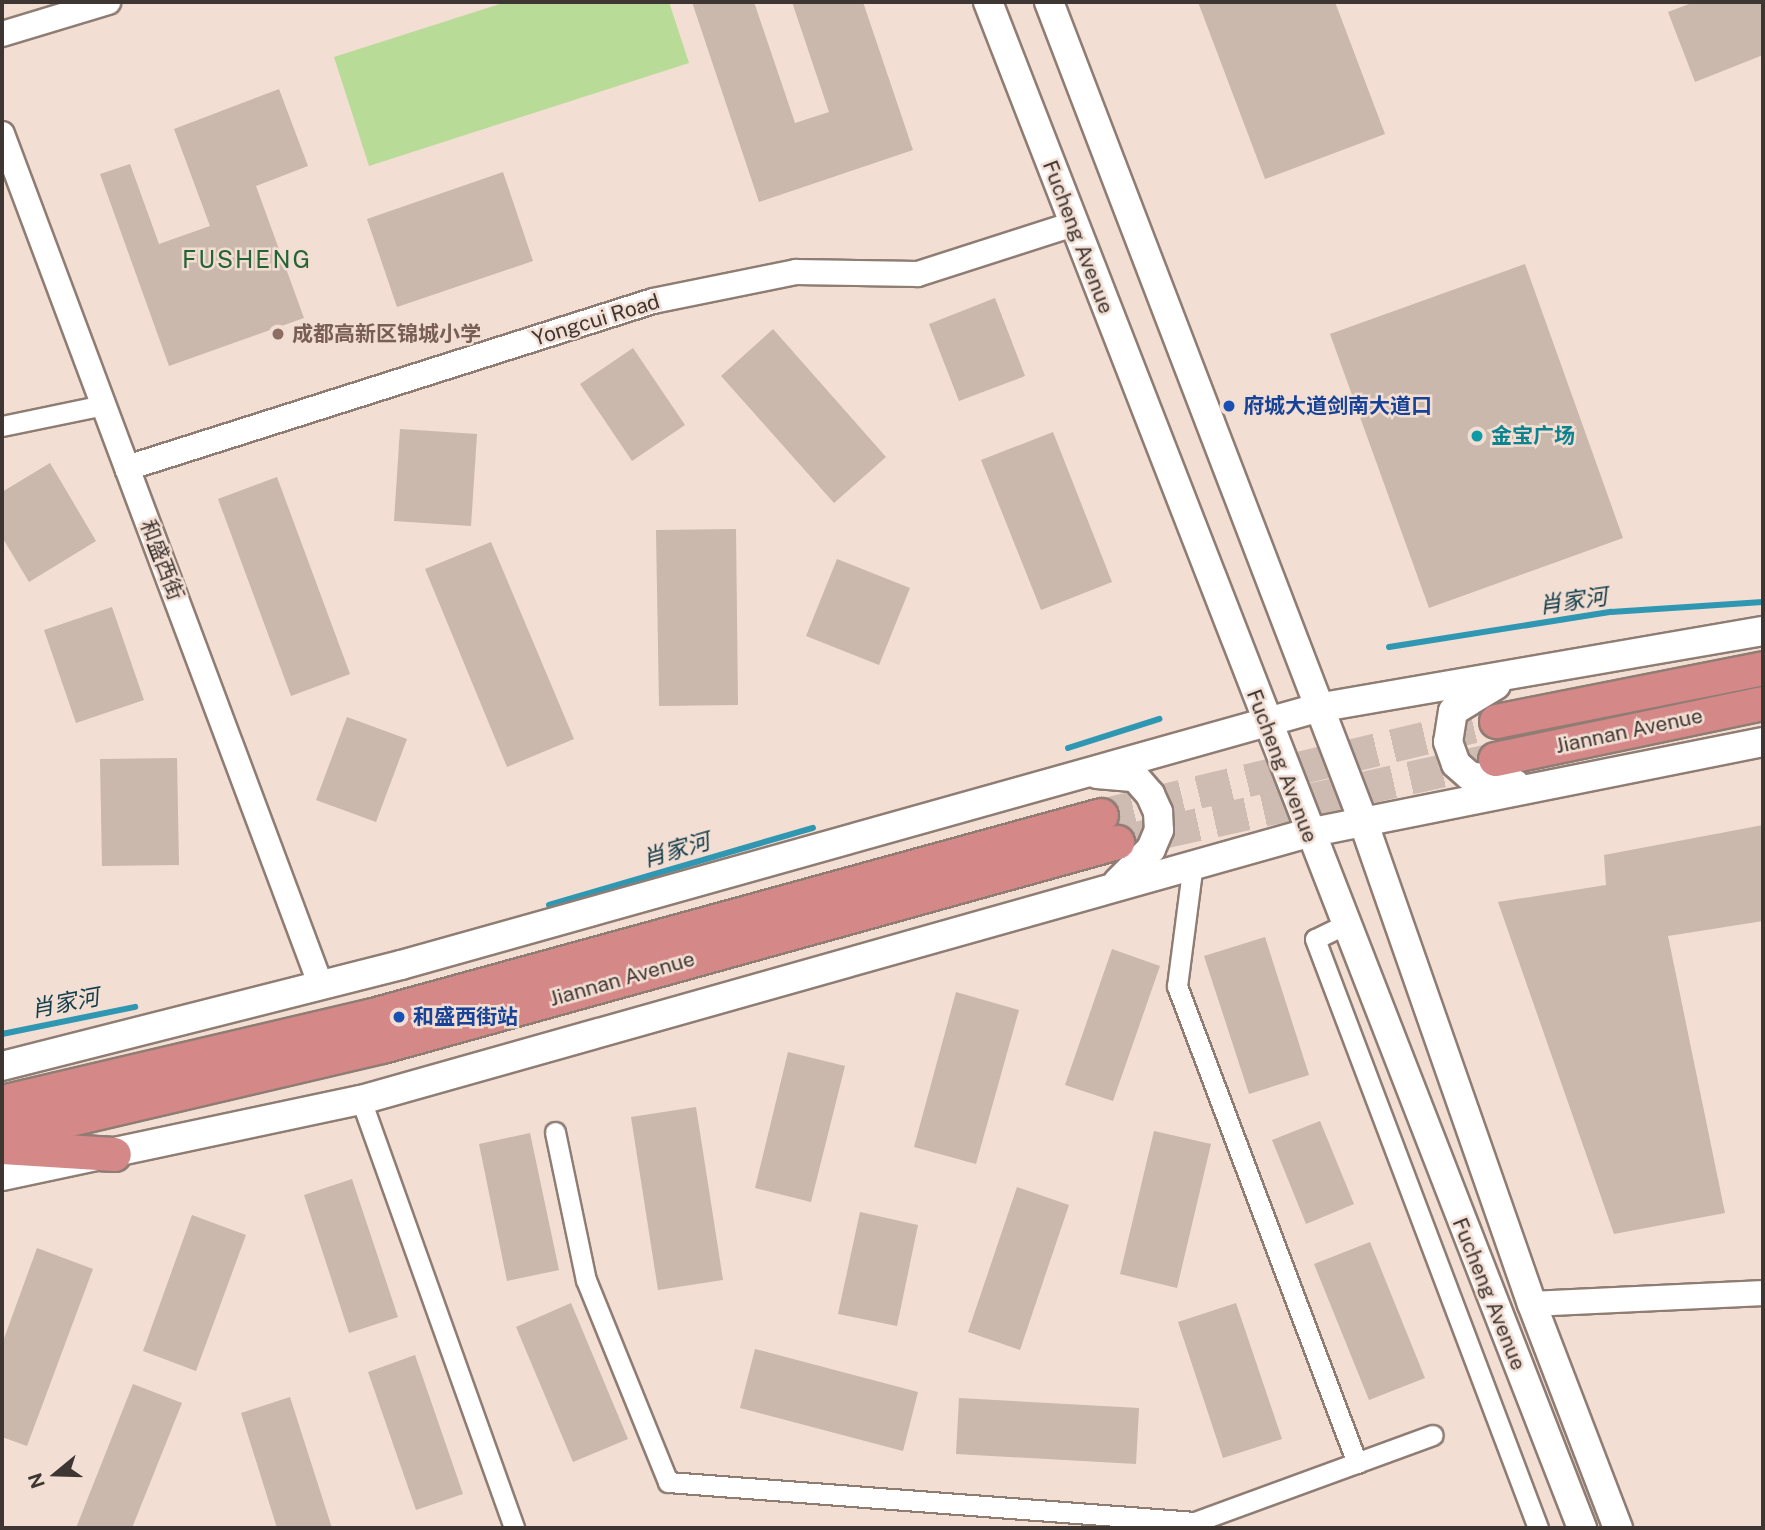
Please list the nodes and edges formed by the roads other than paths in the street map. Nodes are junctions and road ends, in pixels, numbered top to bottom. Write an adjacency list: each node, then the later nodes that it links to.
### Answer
1 (108, 2): 4 (street)
2 (988, 2): 6 (main road, Fucheng Avenue)
3 (1049, 2): 14 (main road, Fucheng Avenue)
4 (2, 34)
5 (2, 134): 7 (street, 和盛西街)
6 (1074, 224): 9 (street, Yongcui Road); 16 (main road, Fucheng Avenue)
7 (103, 405): 8 (street); 9 (street, 和盛西街)
8 (2, 426)
9 (127, 468): 26 (street, 和盛西街)
10 (1763, 631): 12 (main road)
11 (1763, 668): 15 (highway, Jiannan Avenue)
12 (1521, 674): 14 (main road); 20 (main road)
13 (1763, 703): 18 (highway, Jiannan Avenue)
14 (1317, 708): 16 (main road); 21 (main road, Fucheng Avenue)
15 (1496, 721)
16 (1265, 722): 19 (main road); 22 (main road, Fucheng Avenue)
17 (1763, 742): 20 (main road)
18 (1495, 759)
19 (1077, 774): 24 (main road); 26 (main road)
20 (1542, 786): 21 (main road)
21 (1363, 821): 22 (main road); 36 (main road, Fucheng Avenue)
22 (1308, 833): 23 (main road); 25 (main road, Fucheng Avenue)
23 (1193, 863): 24 (main road); 38 (street)
24 (1116, 884): 28 (main road)
25 (1344, 925): 40 (street); 41 (main road, Fucheng Avenue)
26 (321, 986): 27 (main road)
27 (2, 1066)
28 (361, 1100): 33 (main road); 39 (street)
29 (2, 1102): 31 (highway, Jiannan Avenue)
30 (555, 1132): 38 (street)
31 (2, 1135)
32 (2, 1147): 33 (highway)
33 (114, 1154): 34 (main road)
34 (2, 1176)
35 (1763, 1293): 36 (street)
36 (1532, 1304): 42 (main road, Fucheng Avenue)
37 (1433, 1435): 38 (street)
38 (1357, 1463)
39 (514, 1528)
40 (1538, 1528)
41 (1582, 1528)
42 (1618, 1528)

